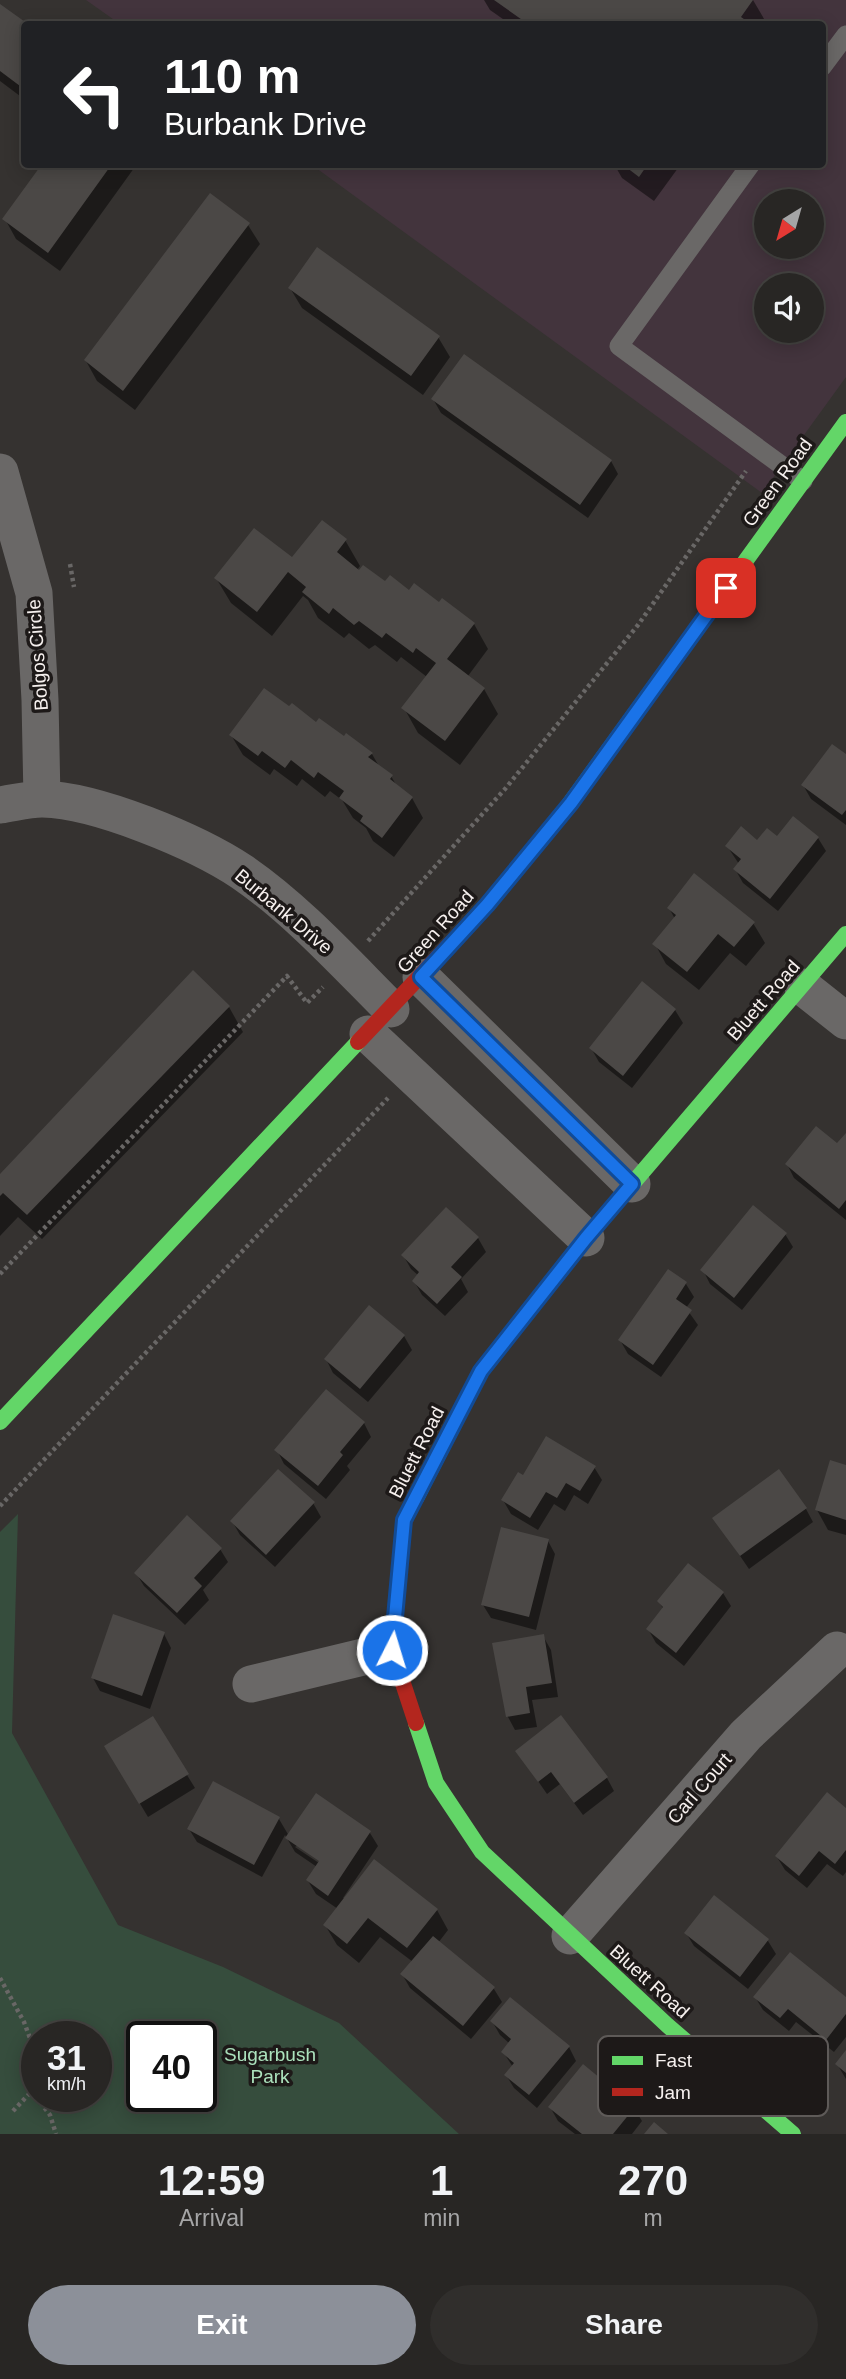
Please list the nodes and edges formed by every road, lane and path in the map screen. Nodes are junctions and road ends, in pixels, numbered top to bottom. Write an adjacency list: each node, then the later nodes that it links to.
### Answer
1 (846, 35): 2 (lane)
2 (826, 62)
3 (748, 168): 7 (lane)
4 (846, 422): 7 (street, Green Road)
5 (752, 462): 13 (path)
6 (0, 472): 10 (street, Bolgos Circle)
7 (803, 481): 14 (street, Green Road)
8 (70, 565): 9 (path)
9 (74, 587)
10 (42, 799): 11 (street, Burbank Drive); 18 (street, Burbank Drive)
11 (0, 805)
12 (846, 934): 16 (street, Bluett Road)
13 (365, 944)
14 (421, 977): 18 (street, Green Road); 20 (street)
15 (327, 984): 22 (path)
16 (803, 987): 17 (street); 20 (street, Bluett Road)
17 (846, 1021)
18 (379, 1022): 21 (street, Burbank Drive); 23 (street, Green Road)
19 (389, 1097): 24 (path)
20 (632, 1184): 21 (street, Bluett Road)
21 (586, 1238): 25 (street, Bluett Road)
22 (1, 1270)
23 (0, 1422)
24 (0, 1506)
25 (392, 1650): 27 (street); 28 (street, Bluett Road)
26 (837, 1650): 28 (street, Carl Court)
27 (251, 1684)
28 (570, 1936): 31 (street, Bluett Road)
29 (0, 1978): 30 (path)
30 (22, 2021)
31 (680, 2036)
32 (21, 2103): 33 (path)
33 (13, 2111)
34 (48, 2112): 36 (path)
35 (772, 2116): 37 (street, Bluett Road)
36 (56, 2134)
37 (793, 2134)

